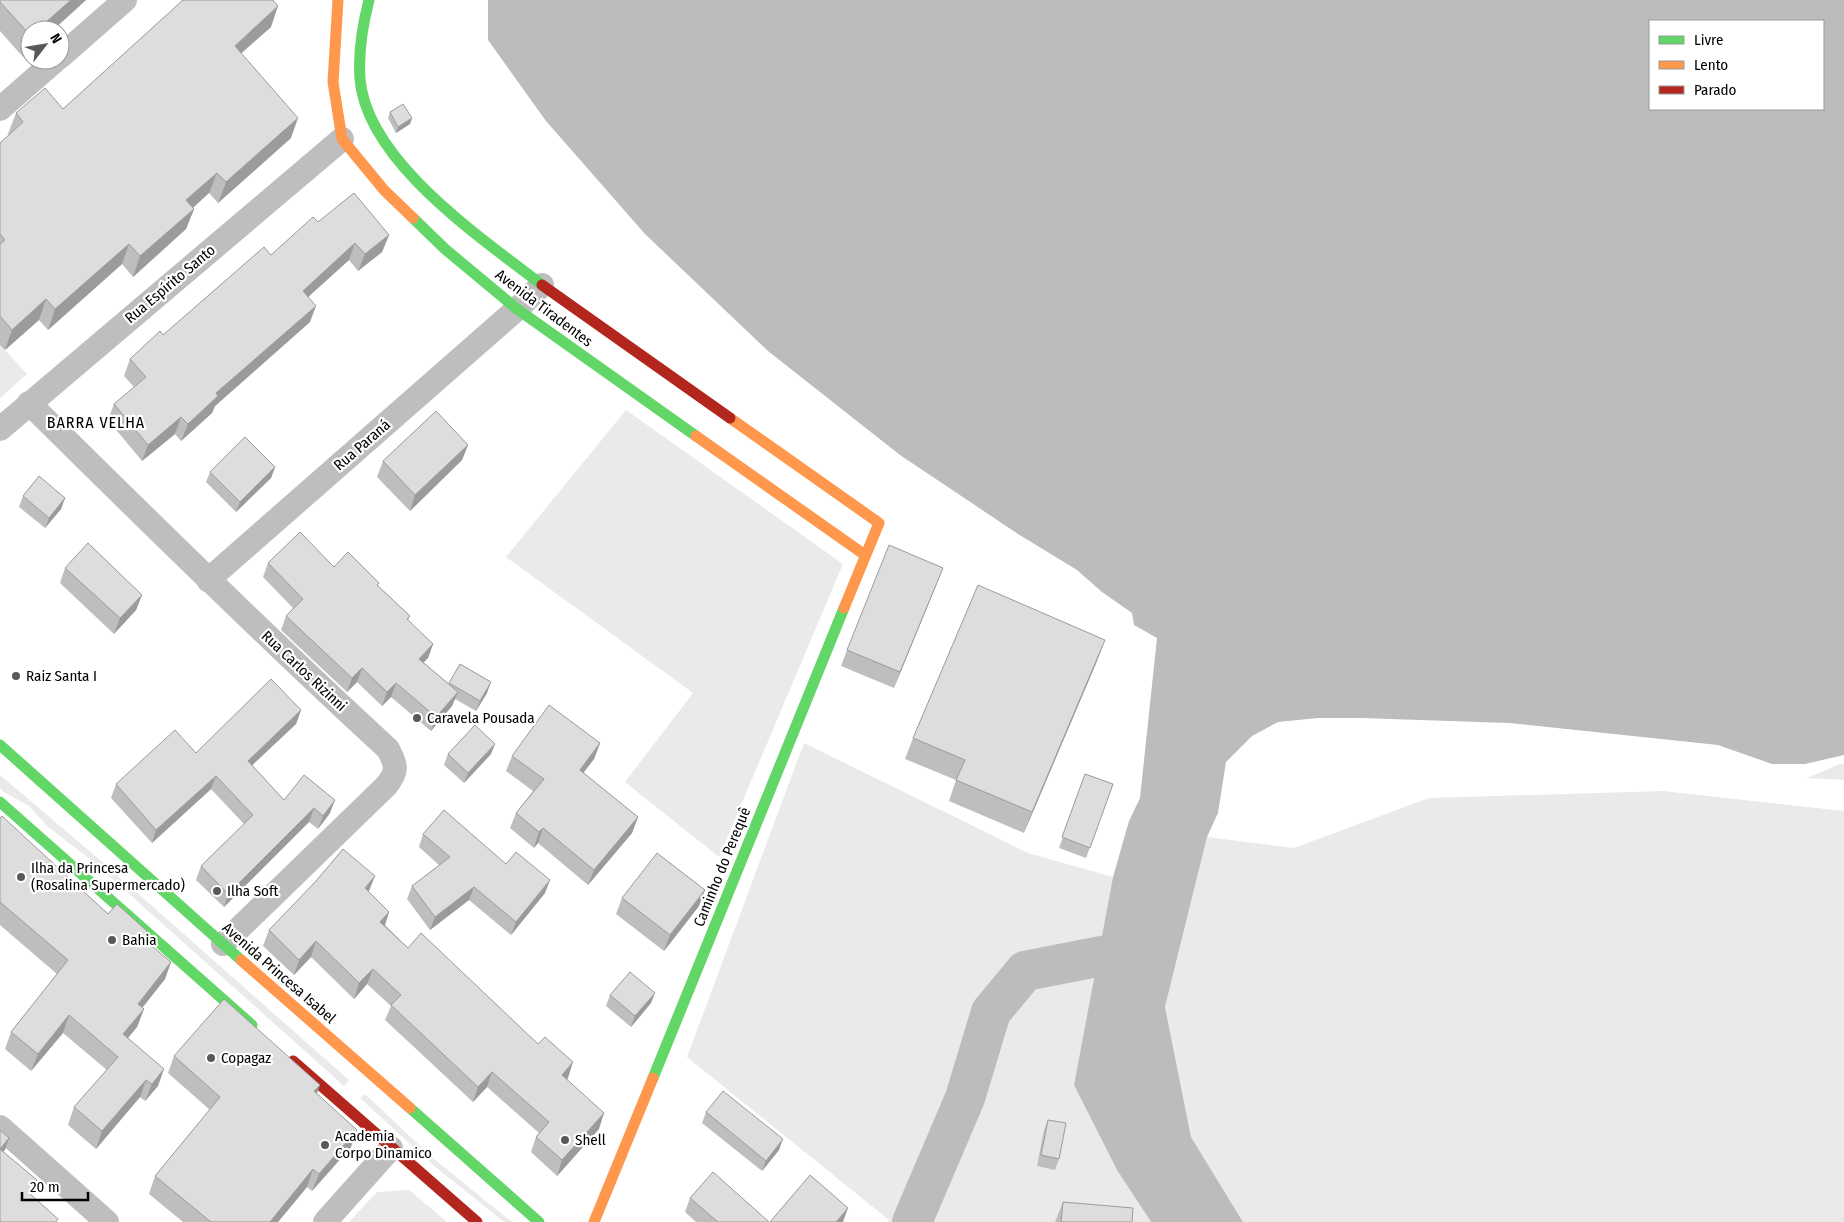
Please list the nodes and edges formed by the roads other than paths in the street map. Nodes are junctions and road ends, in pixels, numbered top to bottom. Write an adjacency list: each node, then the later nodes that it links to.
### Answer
1 (125, 0): 4 (street)
2 (338, 0): 7 (main road)
3 (369, 0): 8 (main road, Avenida Tiradentes)
4 (70, 48)
5 (45, 70): 6 (street)
6 (0, 109)
7 (342, 139): 9 (main road, Avenida Tiradentes); 10 (street, Rua Espírito Santo)
8 (542, 285): 9 (street, Rua Paraná); 12 (main road, Avenida Tiradentes)
9 (517, 309): 13 (main road, Avenida Tiradentes); 14 (street, Rua Paraná)
10 (29, 403): 11 (street, Rua Espírito Santo); 14 (street, Rua Carlos Rizinni)
11 (0, 429)
12 (879, 523): 13 (main road, Caminho do Perequê)
13 (865, 555): 26 (main road, Caminho do Perequê)
14 (208, 580): 17 (street, Rua Carlos Rizinni)
15 (0, 745): 17 (main road, Avenida Princesa Isabel)
16 (0, 802): 18 (main road)
17 (223, 944): 25 (main road, Avenida Princesa Isabel)
18 (259, 1031)
19 (281, 1050): 21 (main road)
20 (0, 1127): 22 (street)
21 (391, 1148): 23 (street); 24 (main road)
22 (107, 1222)
23 (325, 1222)
24 (477, 1222)
25 (540, 1222)
26 (594, 1222)

